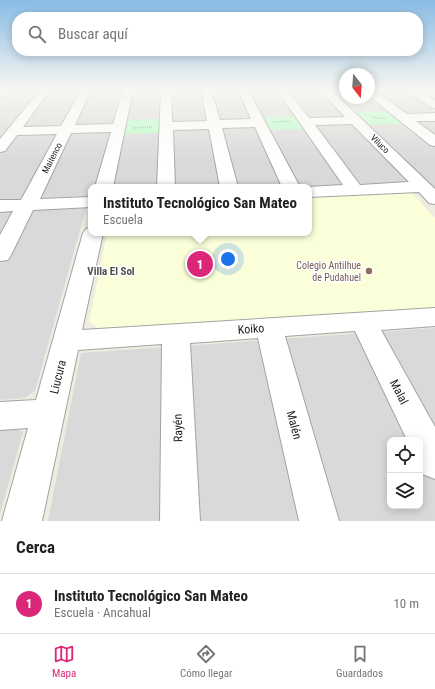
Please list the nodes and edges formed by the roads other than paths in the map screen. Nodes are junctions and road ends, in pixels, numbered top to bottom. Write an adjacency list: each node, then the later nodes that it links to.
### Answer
1 (26, 114): 19 (street)
2 (74, 114): 18 (street, Maitenco)
3 (122, 114): 17 (street)
4 (166, 114): 16 (street)
5 (212, 114): 15 (street)
6 (255, 114): 14 (street)
7 (300, 114): 13 (street)
8 (349, 114): 10 (street, Viluco)
9 (399, 114): 11 (street)
10 (352, 117): 13 (street); 26 (street, Viluco)
11 (404, 118): 12 (street); 20 (street)
12 (435, 118)
13 (306, 122): 27 (street)
14 (260, 124): 15 (street); 25 (street)
15 (214, 125): 16 (street); 24 (street)
16 (166, 126): 23 (street)
17 (118, 128): 18 (street); 22 (street)
18 (66, 130): 19 (street); 30 (street, Maitenco)
19 (13, 131): 21 (street)
20 (435, 142)
21 (0, 148)
22 (105, 184)
23 (166, 184)
24 (228, 184)
25 (290, 184)
26 (427, 186): 27 (street)
27 (355, 190): 28 (street)
28 (312, 192)
29 (88, 202): 30 (street)
30 (28, 204): 31 (street); 33 (street, Maitenco)
31 (0, 206)
32 (92, 236): 38 (street, Liucura)
33 (0, 255)
34 (435, 317): 35 (street, Koiko)
35 (364, 322): 36 (street, Koiko); 41 (street, Malal)
36 (269, 328): 37 (street, Koiko); 44 (street, Malén)
37 (176, 334): 38 (street, Koiko); 43 (street, Rayén)
38 (66, 341): 39 (street, Liucura)
39 (49, 413): 40 (street); 42 (street, Liucura)
40 (0, 416)
41 (435, 462)
42 (22, 521)
43 (180, 521)
44 (320, 521)

